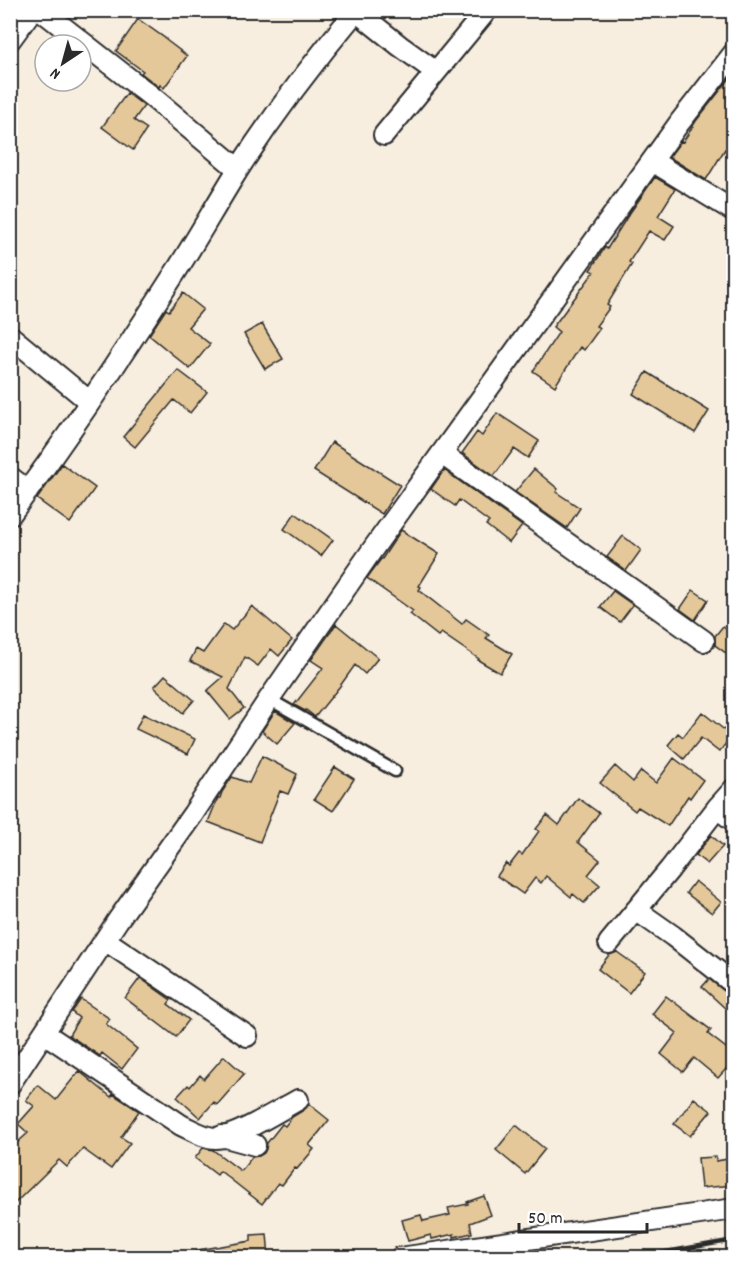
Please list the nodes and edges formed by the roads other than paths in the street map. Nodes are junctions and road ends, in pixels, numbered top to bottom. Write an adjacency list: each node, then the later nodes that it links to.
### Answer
1 (32, 10): 5 (street)
2 (41, 10): 10 (street)
3 (487, 10): 7 (street)
4 (356, 11): 7 (street); 10 (street)
5 (10, 40)
6 (734, 53): 9 (street)
7 (436, 72): 8 (street)
8 (384, 135)
9 (652, 161): 11 (street); 14 (street)
10 (238, 169): 13 (street)
11 (734, 211)
12 (10, 336): 13 (street)
13 (90, 402): 16 (street)
14 (442, 454): 18 (street); 19 (street)
15 (10, 477): 16 (street)
16 (28, 491): 17 (street)
17 (10, 515)
18 (704, 641)
19 (269, 699): 20 (lane); 25 (street)
20 (394, 771)
21 (734, 789): 22 (street)
22 (717, 808): 23 (street); 24 (street)
23 (734, 821)
24 (636, 910): 26 (street); 27 (street)
25 (105, 940): 28 (street); 29 (street)
26 (609, 943)
27 (734, 984)
28 (44, 1033): 30 (street); 31 (street); 32 (street)
29 (247, 1036)
30 (12, 1078)
31 (298, 1100)
32 (255, 1145)
33 (734, 1209): 34 (street)
34 (400, 1257)

